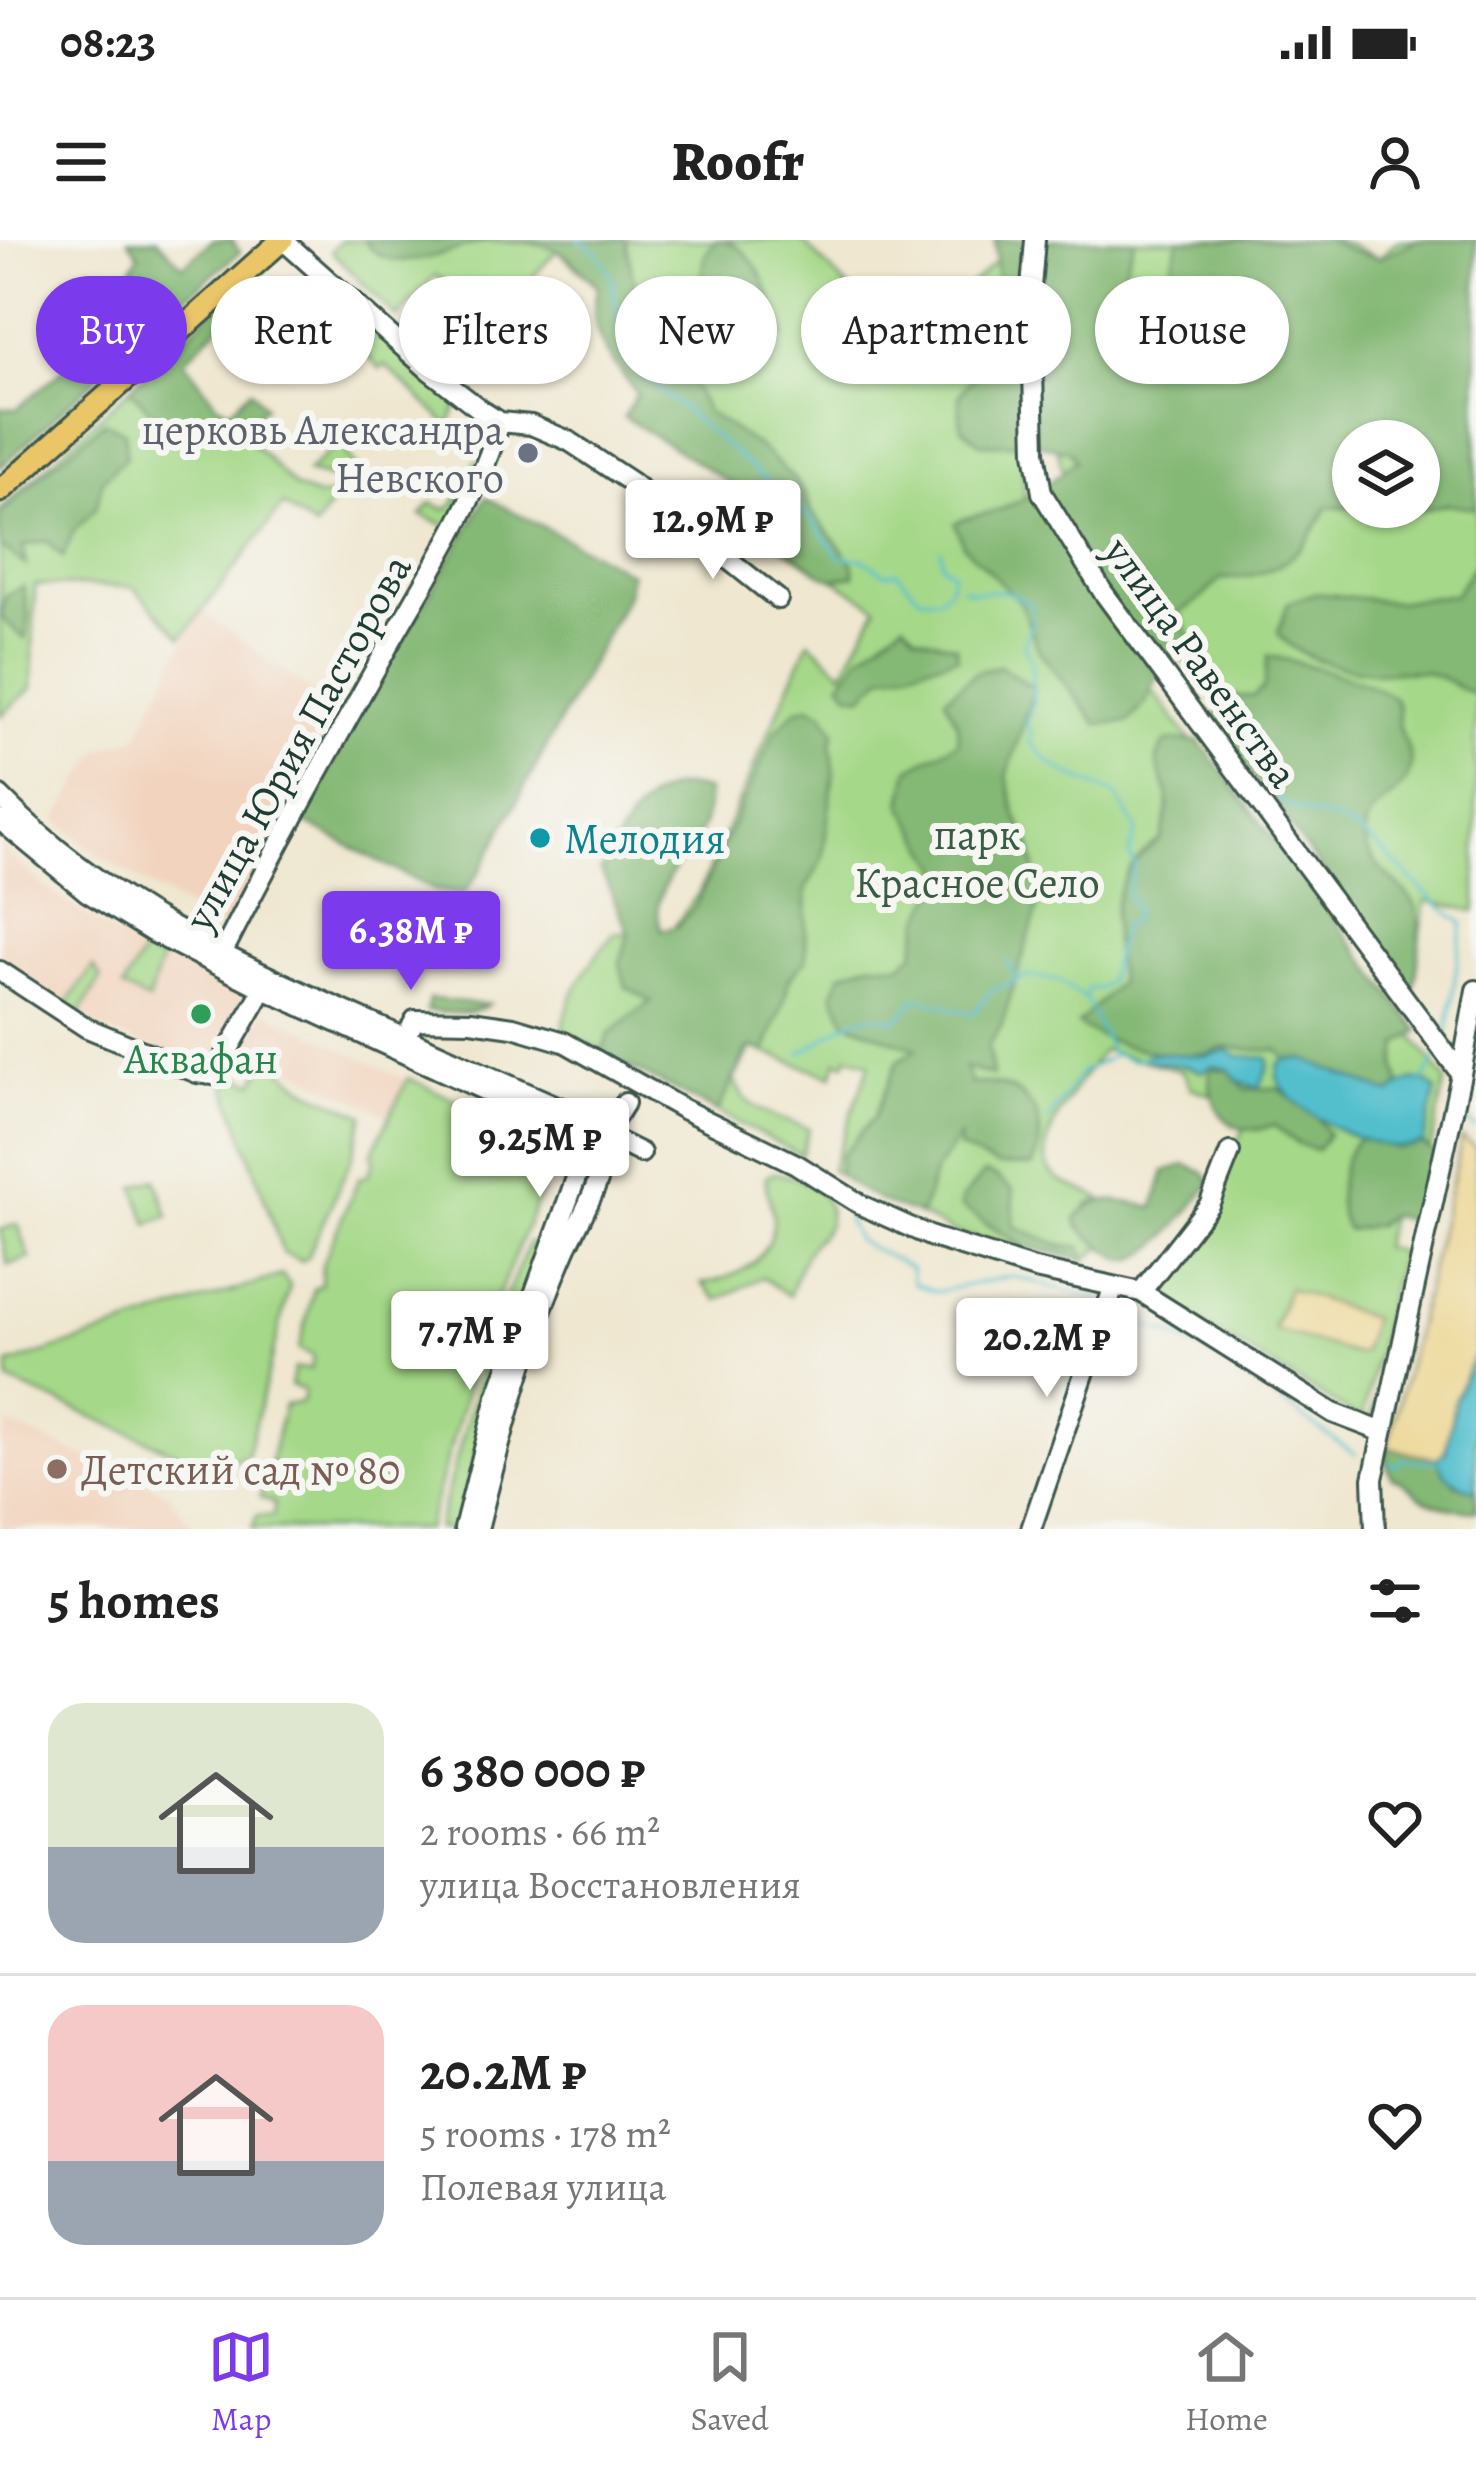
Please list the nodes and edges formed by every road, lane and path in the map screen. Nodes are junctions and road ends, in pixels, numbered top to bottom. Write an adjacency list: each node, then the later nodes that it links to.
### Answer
1 (282, 240): 3 (street); 4 (main road)
2 (1034, 240): 13 (street, улица Равенства)
3 (500, 422): 5 (street); 8 (street, улица Юрия Пасторова)
4 (0, 491)
5 (778, 599)
6 (0, 796): 8 (street)
7 (0, 820): 8 (street)
8 (219, 959): 10 (street)
9 (0, 971): 10 (street)
10 (267, 983): 12 (street)
11 (1476, 990): 13 (street)
12 (402, 1044): 15 (street); 18 (street)
13 (1461, 1074): 20 (street)
14 (625, 1103): 15 (street)
15 (598, 1137): 17 (street); 21 (street); 22 (street)
16 (1230, 1152): 19 (street)
17 (641, 1154)
18 (1113, 1289): 19 (street); 23 (street)
19 (1141, 1292): 20 (street)
20 (1383, 1432): 24 (street)
21 (464, 1529)
22 (478, 1529)
23 (1031, 1529)
24 (1375, 1529)

